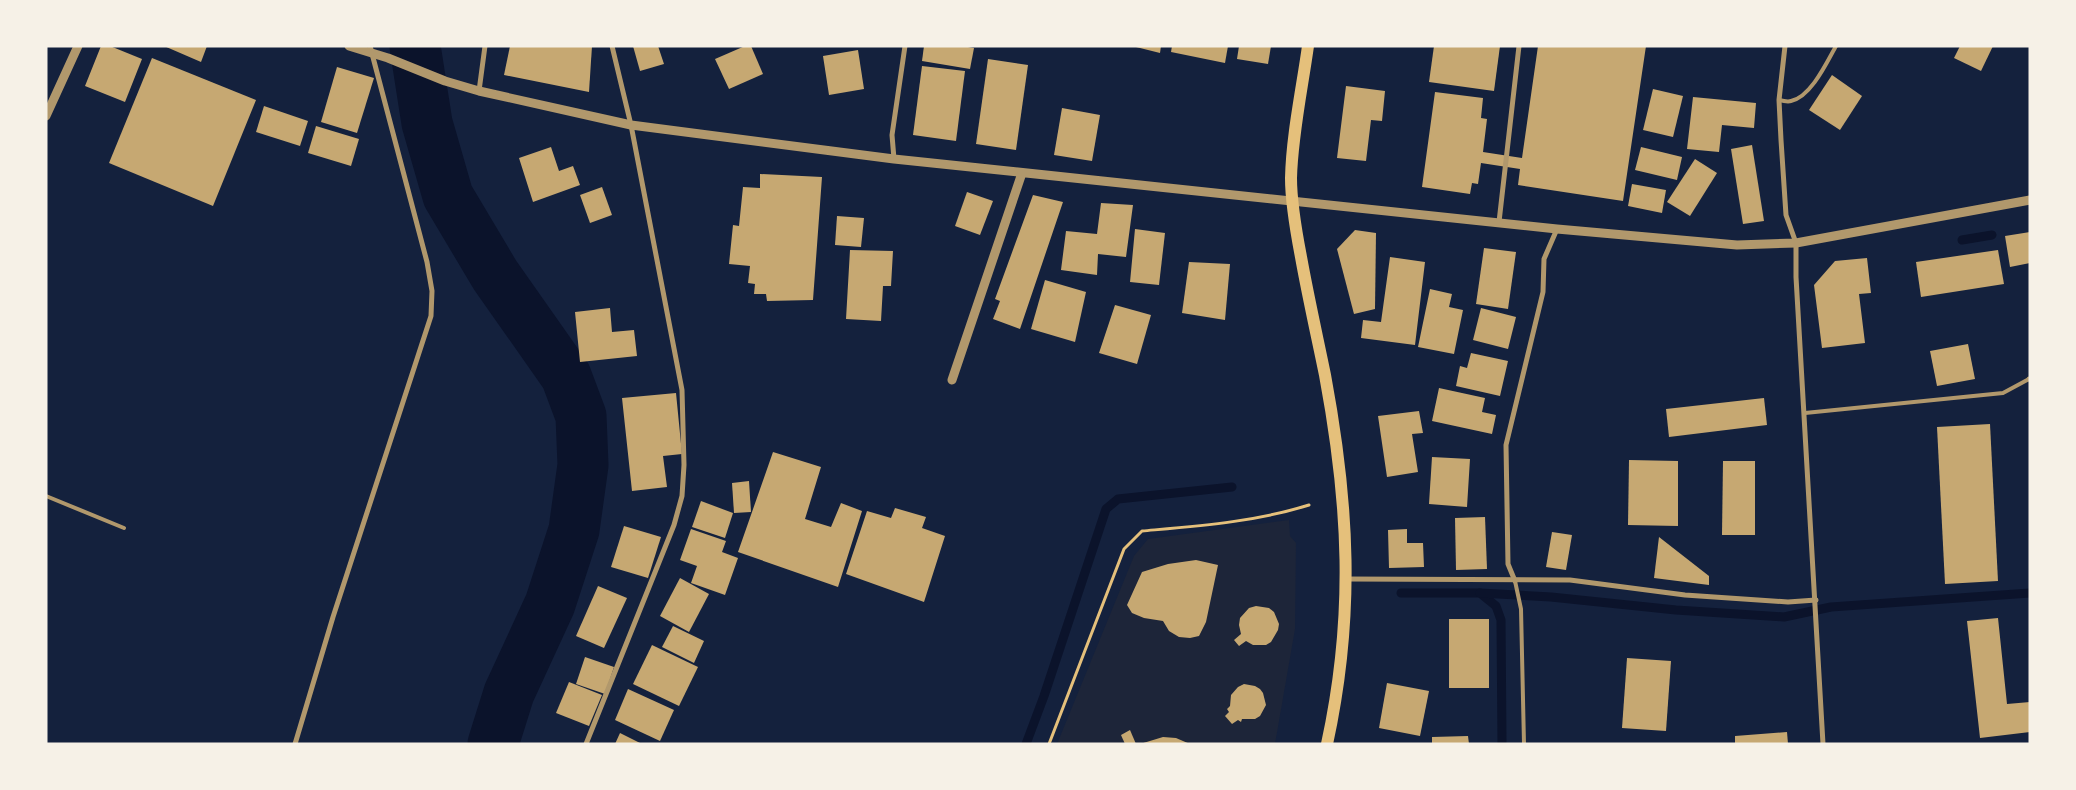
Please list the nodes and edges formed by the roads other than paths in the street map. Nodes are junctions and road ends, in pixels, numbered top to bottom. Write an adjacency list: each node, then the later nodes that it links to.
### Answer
1 (78, 46): 13 (street)
2 (349, 46): 10 (street)
3 (485, 46): 11 (street)
4 (612, 46): 14 (street)
5 (905, 46): 15 (street)
6 (1308, 46): 17 (main road)
7 (1519, 46): 19 (street)
8 (1785, 46): 12 (street)
9 (1836, 46): 12 (lane)
10 (371, 50): 11 (street); 30 (street)
11 (480, 91): 14 (street)
12 (1779, 100): 21 (street)
13 (46, 116)
14 (631, 125): 15 (street); 31 (street)
15 (894, 159): 16 (street)
16 (1022, 173): 17 (street); 23 (street)
17 (1292, 200): 19 (street); 27 (main road)
18 (2030, 200): 21 (street)
19 (1499, 222): 20 (street)
20 (1557, 229): 21 (street); 28 (street)
21 (1796, 243): 24 (street)
22 (2029, 379): 24 (lane)
23 (952, 380)
24 (1805, 413): 29 (street)
25 (46, 496): 26 (lane)
26 (124, 528)
27 (1347, 579): 28 (street); 32 (main road)
28 (1515, 581): 29 (street); 33 (lane)
29 (1816, 600): 34 (street)
30 (295, 744)
31 (586, 744)
32 (1326, 744)
33 (1524, 744)
34 (1823, 744)

